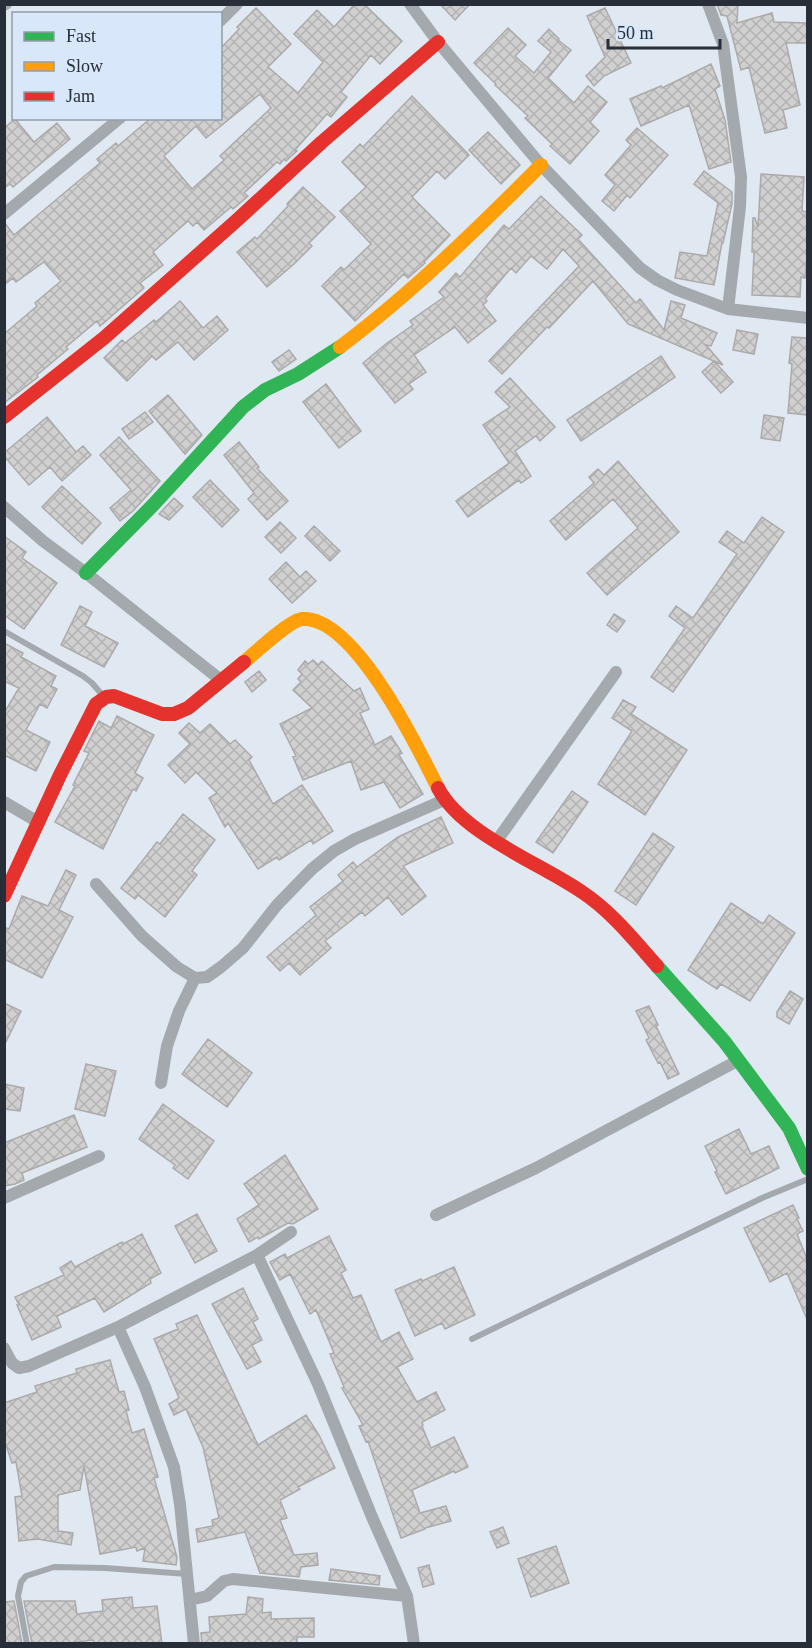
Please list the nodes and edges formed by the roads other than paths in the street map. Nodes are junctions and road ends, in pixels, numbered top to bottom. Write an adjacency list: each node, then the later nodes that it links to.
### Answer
1 (237, 4): 4 (street)
2 (410, 4): 5 (street)
3 (708, 4): 9 (street)
4 (222, 19)
5 (438, 42): 7 (street); 11 (street)
6 (118, 120): 8 (street)
7 (541, 165): 9 (street); 13 (street)
8 (4, 214)
9 (728, 309): 10 (street)
10 (807, 318)
11 (4, 417)
12 (4, 507): 13 (street)
13 (86, 573): 16 (street)
14 (4, 631): 17 (lane)
15 (616, 672): 21 (street)
16 (222, 681): 17 (street); 18 (street)
17 (104, 697): 20 (street)
18 (444, 800): 21 (street); 24 (street)
19 (4, 802): 20 (street)
20 (38, 822): 23 (street)
21 (496, 842): 25 (street)
22 (96, 884): 24 (street)
23 (4, 896)
24 (195, 978): 26 (street)
25 (739, 1060): 28 (street); 31 (street)
26 (161, 1083)
27 (99, 1156): 30 (street)
28 (807, 1165)
29 (807, 1179): 35 (lane)
30 (4, 1198)
31 (435, 1215)
32 (291, 1232): 33 (street)
33 (257, 1255): 34 (street); 38 (street)
34 (118, 1327): 36 (street); 37 (street)
35 (472, 1339)
36 (4, 1348)
37 (188, 1574): 39 (street); 40 (lane)
38 (407, 1596): 39 (street); 42 (street)
39 (190, 1600): 41 (street)
40 (27, 1644)
41 (194, 1644)
42 (414, 1644)

